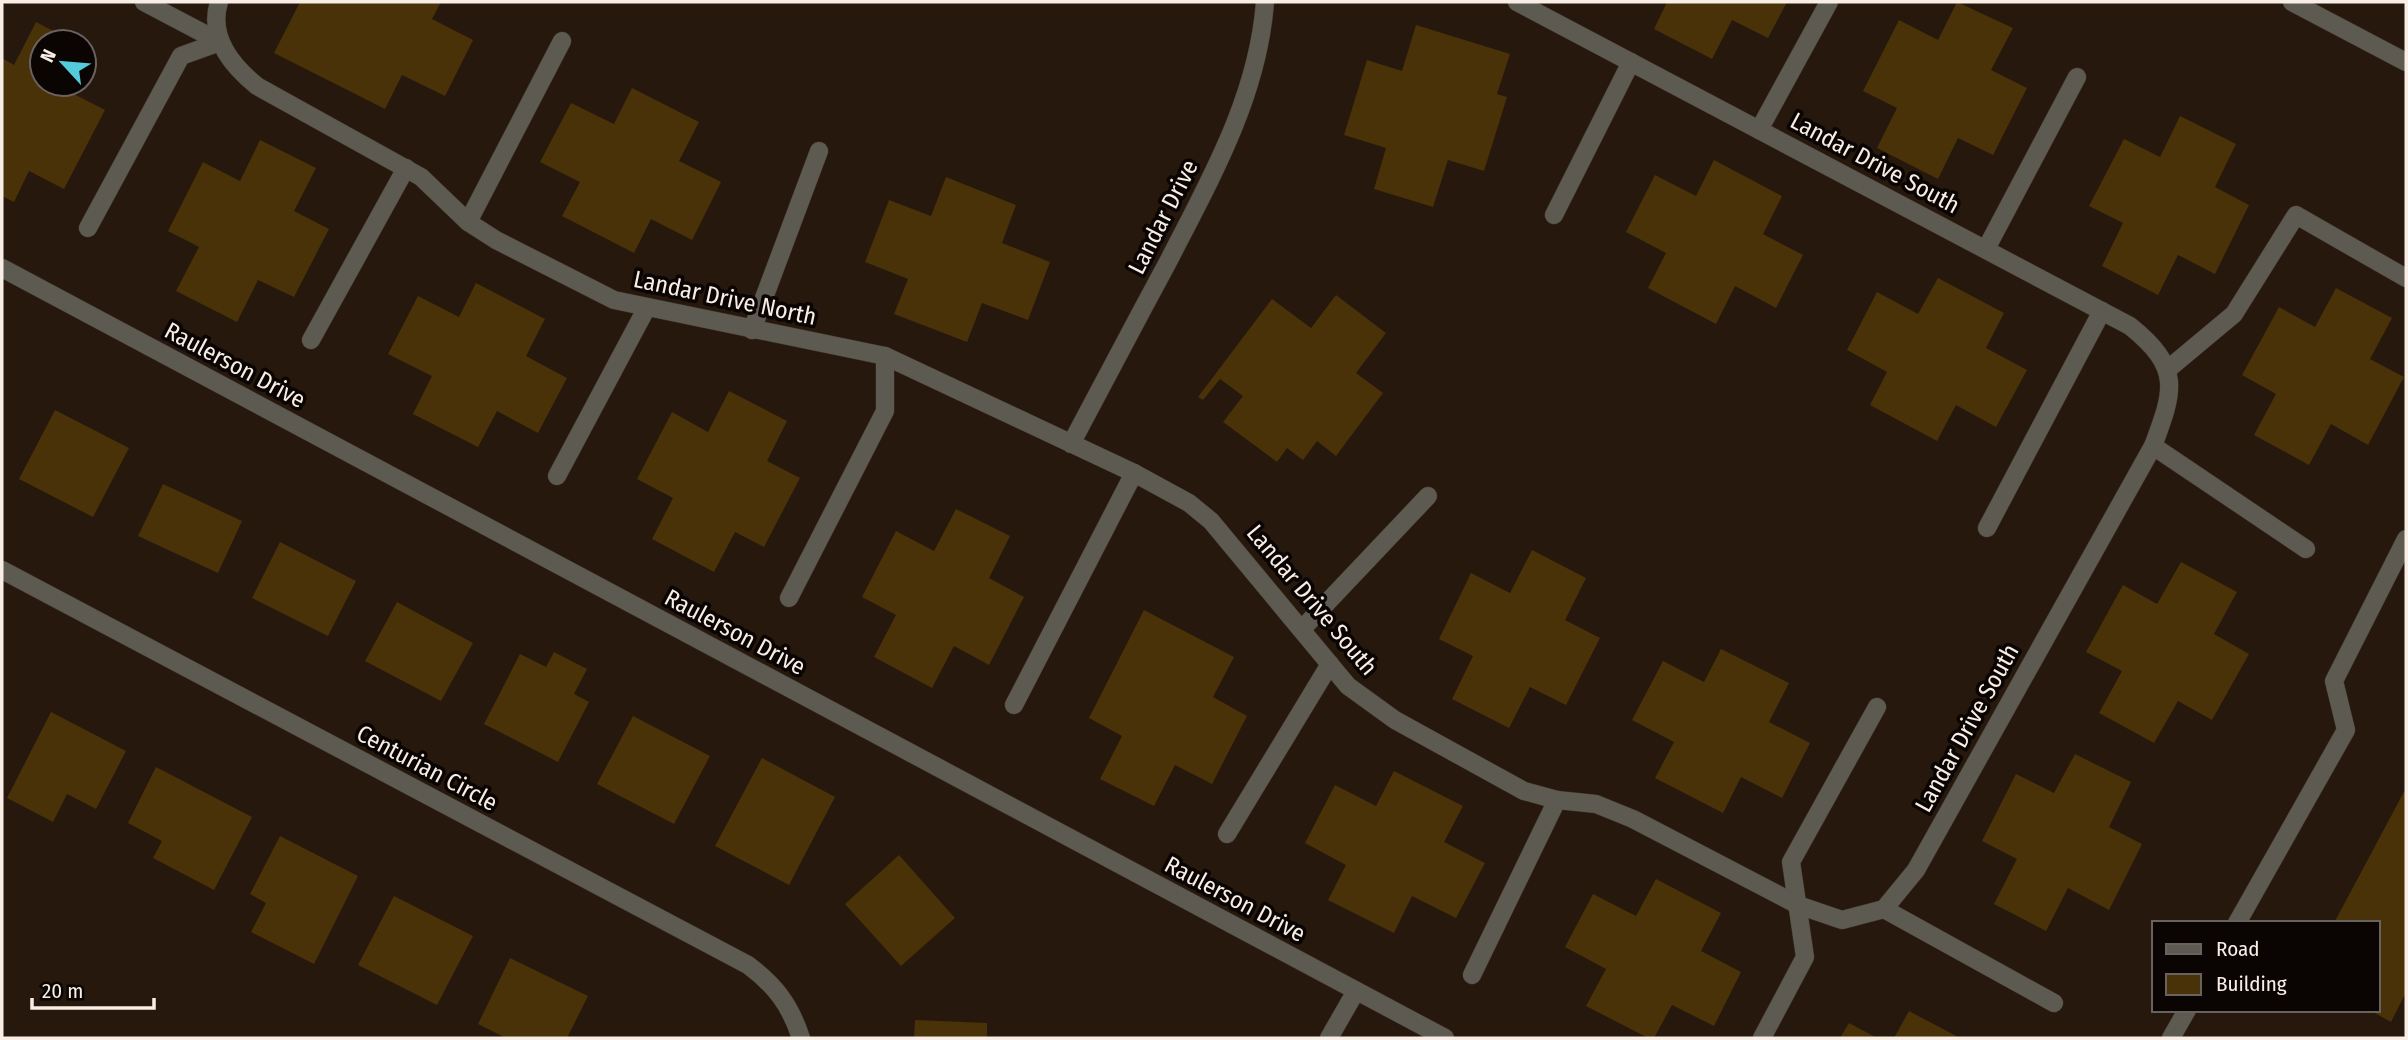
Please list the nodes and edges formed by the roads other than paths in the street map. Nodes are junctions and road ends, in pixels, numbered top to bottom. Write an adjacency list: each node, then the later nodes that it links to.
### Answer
1 (144, 2): 8 (street)
2 (219, 2): 8 (street, Landar Drive North)
3 (1265, 2): 27 (street, Landar Drive)
4 (1829, 2): 12 (street)
5 (2292, 2): 10 (street)
6 (1527, 4): 9 (street, Landar Drive South)
7 (562, 41): 16 (street)
8 (220, 42): 14 (street, Landar Drive North); 17 (street)
9 (1631, 62): 12 (street, Landar Drive South); 15 (street)
10 (2406, 62)
11 (2077, 77): 18 (street)
12 (1759, 130): 18 (street, Landar Drive South)
13 (819, 151): 23 (street)
14 (406, 168): 16 (street, Landar Drive North); 24 (street)
15 (1554, 215)
16 (468, 222): 21 (street, Landar Drive North)
17 (88, 228)
18 (1986, 249): 22 (street, Landar Drive South)
19 (2, 268): 47 (street, Raulerson Drive)
20 (2406, 278): 26 (street)
21 (646, 309): 23 (street, Landar Drive North); 30 (street)
22 (2102, 311): 26 (street, Landar Drive South); 32 (street)
23 (752, 330): 25 (street, Landar Drive North)
24 (311, 340)
25 (885, 356): 27 (street, Landar Drive North); 36 (street)
26 (2167, 370): 28 (street, Landar Drive South)
27 (1071, 444): 29 (street, Landar Drive South)
28 (2153, 446): 34 (street); 44 (street, Landar Drive South)
29 (1134, 473): 37 (street, Landar Drive South); 39 (street)
30 (557, 476)
31 (1428, 496): 37 (street)
32 (1987, 528)
33 (2406, 540): 45 (street)
34 (2306, 549)
35 (2, 570): 50 (street, Centurian Circle)
36 (789, 597)
37 (1302, 629): 38 (street, Landar Drive South)
38 (1330, 664): 41 (street, Landar Drive South); 42 (street)
39 (1014, 705)
40 (1877, 707): 43 (street)
41 (1557, 800): 43 (street, Landar Drive South); 46 (street)
42 (1227, 834)
43 (1798, 905): 44 (street, Landar Drive South); 53 (street)
44 (1884, 909): 48 (street)
45 (2237, 921)
46 (1472, 975)
47 (1356, 991): 51 (street); 52 (street, Raulerson Drive)
48 (2053, 1003)
49 (2186, 1012): 54 (street)
50 (801, 1038)
51 (1329, 1038)
52 (1445, 1038)
53 (1762, 1038)
54 (2171, 1038)

